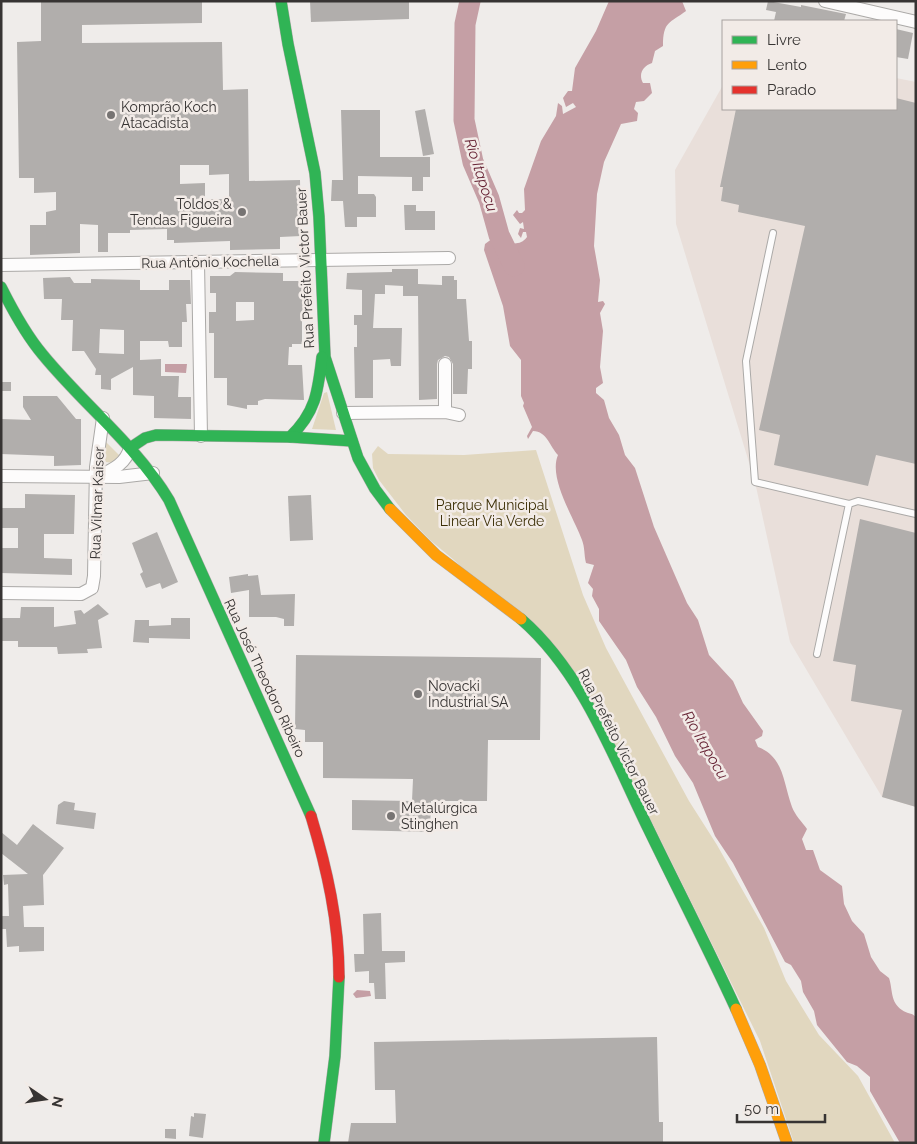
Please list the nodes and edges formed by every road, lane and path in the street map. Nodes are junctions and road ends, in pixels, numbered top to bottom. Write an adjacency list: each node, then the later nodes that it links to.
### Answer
1 (281, 1): 6 (main road, Rua Prefeito Victor Bauer)
2 (825, 1): 3 (street)
3 (916, 22)
4 (773, 233): 23 (lane)
5 (449, 258): 6 (street, Rua Antônio Kochella)
6 (321, 260): 7 (street, Rua Antônio Kochella); 10 (main road, Rua Prefeito Victor Bauer)
7 (198, 262): 8 (street, Rua Antônio Kochella); 16 (street)
8 (1, 265)
9 (1, 287): 15 (main road, Rua José Theodoro Ribeiro)
10 (323, 351): 13 (main road, Rua Prefeito Victor Bauer); 17 (main road)
11 (445, 364): 12 (street)
12 (445, 412): 13 (street); 14 (street)
13 (343, 413): 18 (main road, Rua Prefeito Victor Bauer)
14 (459, 415)
15 (103, 418): 19 (main road, Rua José Theodoro Ribeiro); 22 (street, Rua Vilmar Kaiser)
16 (201, 436): 17 (main road); 19 (main road)
17 (290, 437): 18 (main road)
18 (352, 441): 28 (main road, Rua Prefeito Victor Bauer)
19 (130, 448): 20 (main road, Rua José Theodoro Ribeiro); 22 (street)
20 (153, 473): 22 (street); 27 (main road, Rua José Theodoro Ribeiro)
21 (1, 476): 22 (street)
22 (96, 478): 25 (street, Rua Vilmar Kaiser)
23 (849, 504): 24 (lane); 26 (lane)
24 (916, 514)
25 (1, 593)
26 (817, 654)
27 (324, 1143)
28 (787, 1143)

